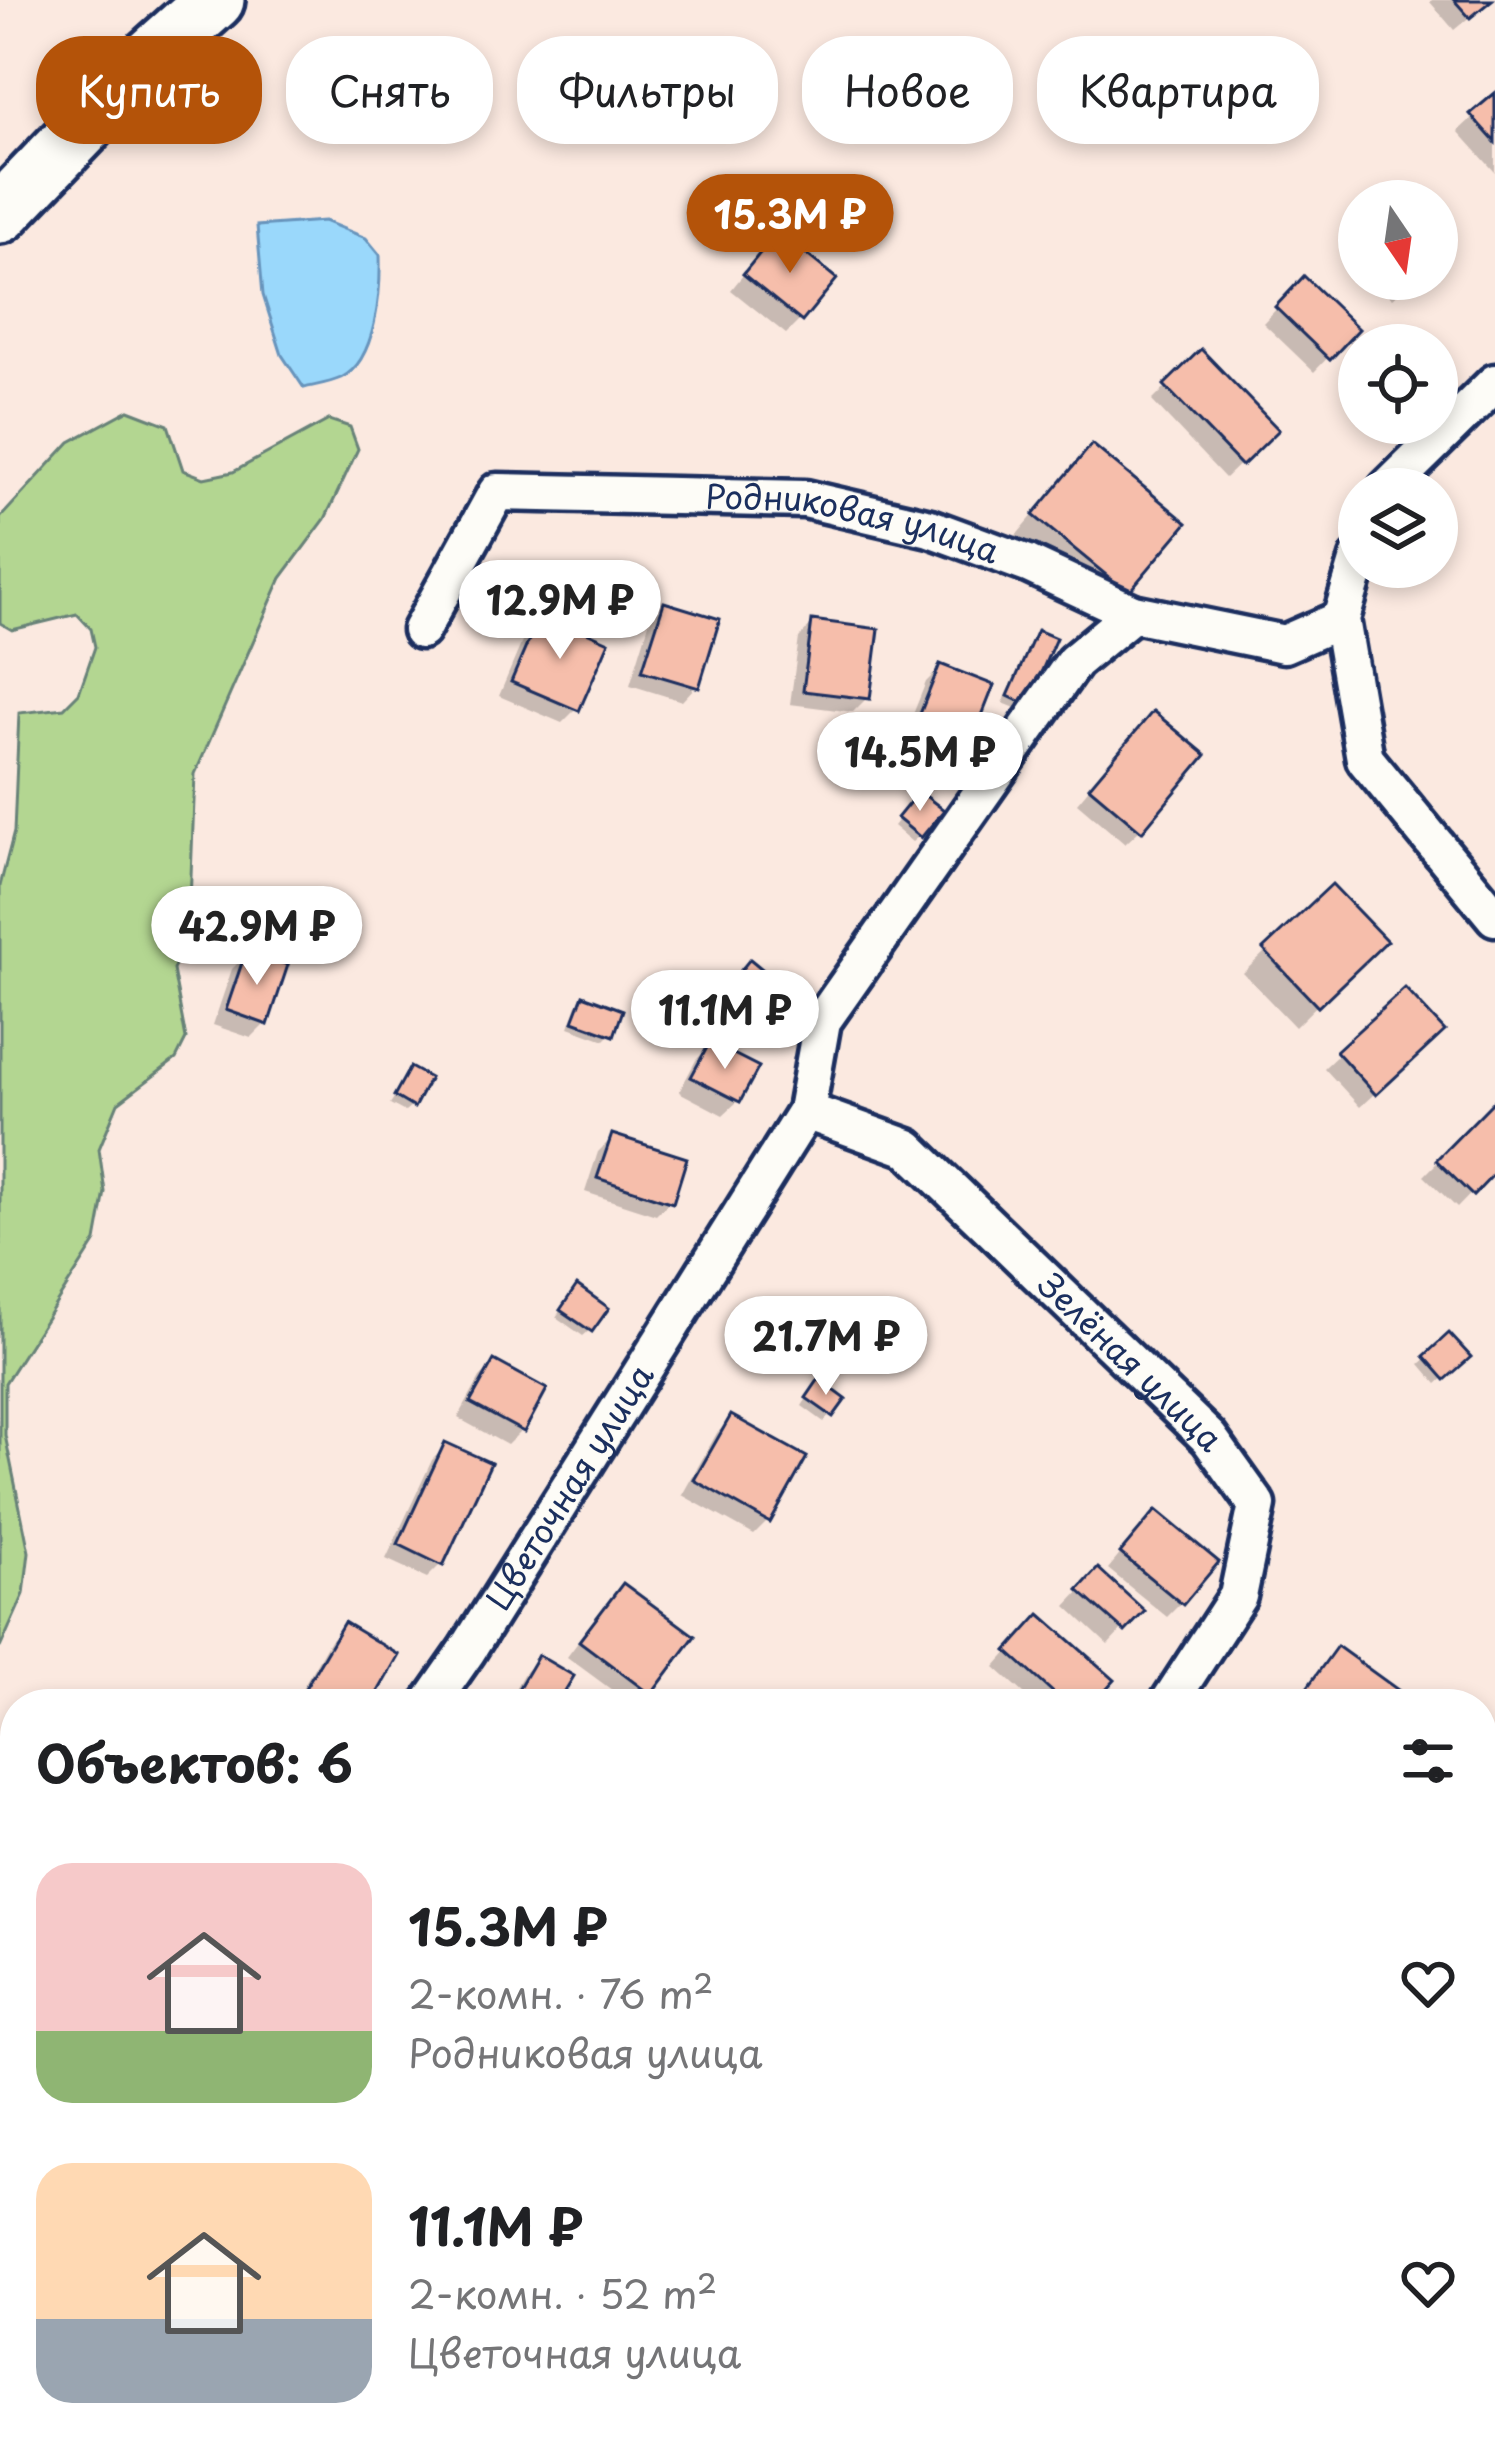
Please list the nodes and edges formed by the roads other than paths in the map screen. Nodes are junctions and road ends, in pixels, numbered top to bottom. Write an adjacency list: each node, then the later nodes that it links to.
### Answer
1 (215, 0): 2 (main road)
2 (0, 214)
3 (1495, 383): 4 (street)
4 (1408, 468)
5 (1350, 588): 7 (street)
6 (1133, 613): 7 (street, Родниковая улица); 8 (street, Родниковая улица); 10 (street, Цветочная улица)
7 (1341, 619): 9 (street)
8 (421, 630)
9 (1495, 917)
10 (806, 1111): 11 (street, Цветочная улица); 12 (street, Зелёная улица)
11 (440, 1689)
12 (1178, 1689)

